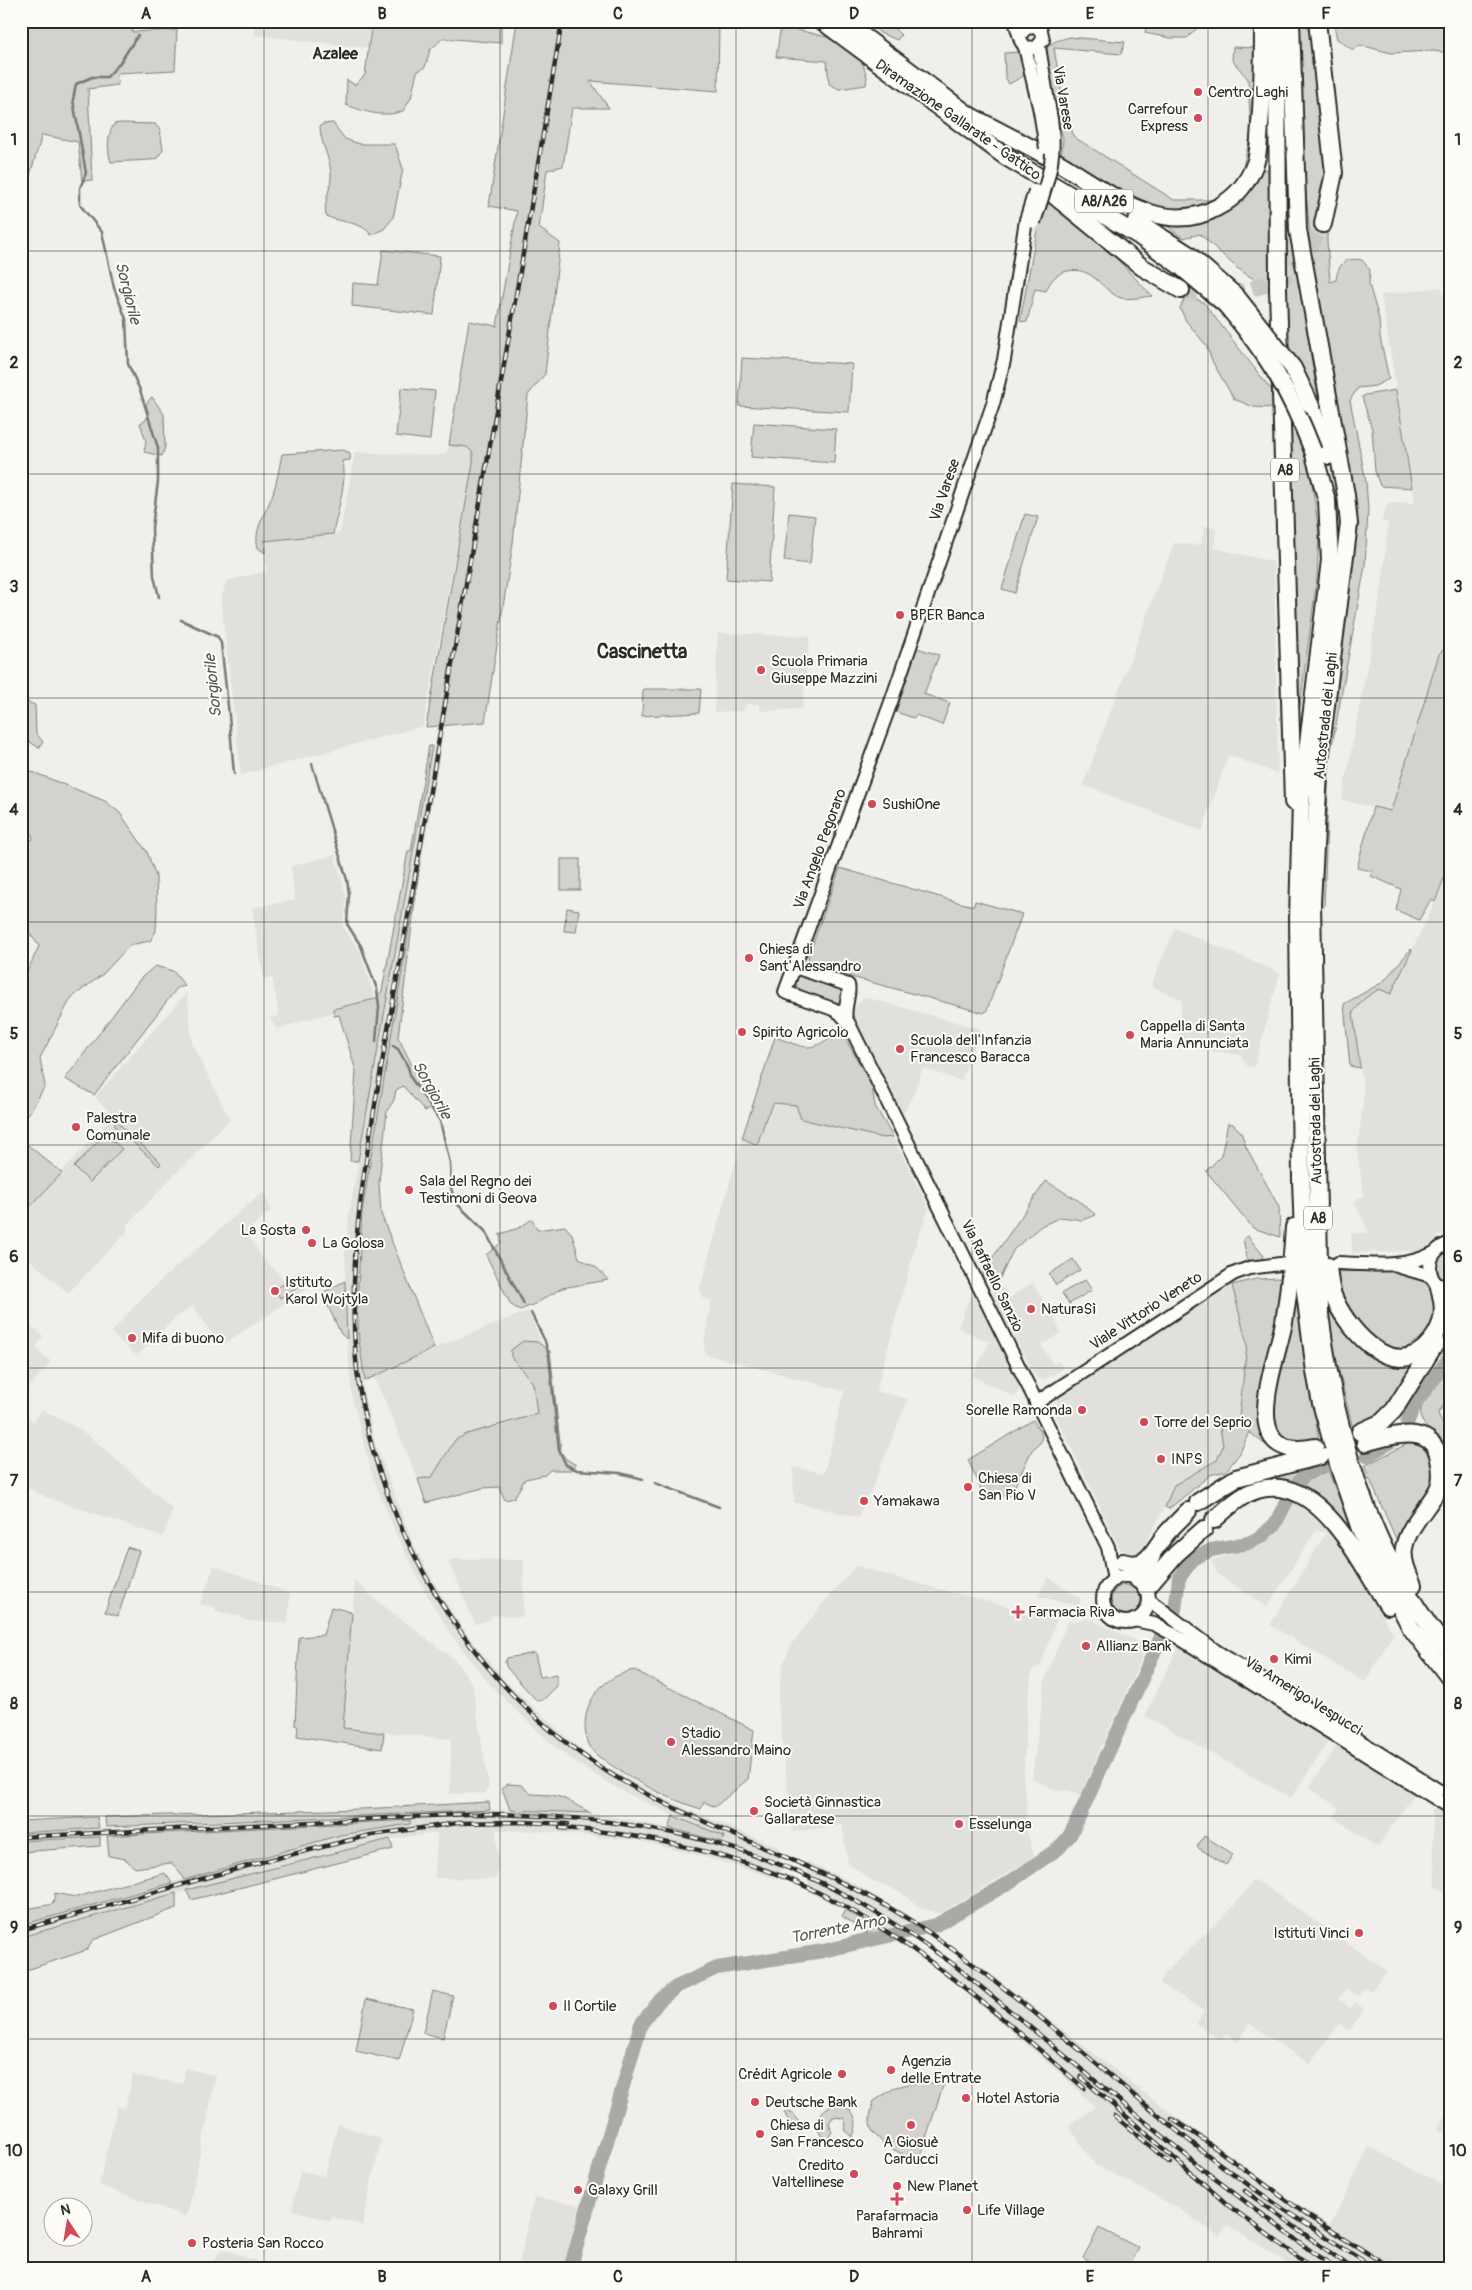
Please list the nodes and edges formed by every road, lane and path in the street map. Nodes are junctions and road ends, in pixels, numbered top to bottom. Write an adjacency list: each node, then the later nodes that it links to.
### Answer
1 (822, 21): 14 (highway, Diramazione Gallarate - Gattico)
2 (843, 21): 13 (highway, Diramazione Gallarate - Gattico / A8/A26)
3 (1016, 21): 9 (main road)
4 (1263, 21): 13 (highway)
5 (1277, 21): 20 (highway, A8)
6 (1291, 21): 18 (highway, A8)
7 (1317, 21): 15 (highway)
8 (1028, 24): 9 (main road); 11 (main road)
9 (1020, 35): 10 (main road)
10 (1025, 47): 11 (main road); 12 (main road, Via Varese)
11 (1039, 47): 12 (main road, Via Varese)
12 (1045, 109): 19 (main road, Via Varese, bridge)
13 (965, 113): 17 (highway, Diramazione Gallarate - Gattico / A8/A26)
14 (1006, 157): 16 (highway); 17 (highway, Diramazione Gallarate - Gattico)
15 (1323, 224)
16 (1180, 290)
17 (1231, 301): 18 (highway, Diramazione Gallarate - Gattico, bridge); 20 (highway, Diramazione Gallarate - Gattico, bridge)
18 (1344, 559): 23 (highway, Autostrada dei Laghi / A8)
19 (885, 717): 21 (main road, Via Angelo Pegoraro)
20 (1298, 919): 24 (highway, Autostrada dei Laghi / A8)
21 (795, 967): 22 (main road); 22 (main road, Via Angelo Pegoraro)
22 (846, 1020): 32 (main road, Via Raffaello Sanzio)
23 (1314, 1032): 30 (highway); 40 (highway, Autostrada dei Laghi / A8)
24 (1300, 1180): 34 (highway); 41 (highway, Autostrada dei Laghi / A8)
25 (1451, 1243): 26 (main road)
26 (1434, 1253): 29 (main road); 30 (main road)
27 (1338, 1263): 29 (main road)
28 (1280, 1264): 32 (main road, Viale Vittorio Veneto)
29 (1392, 1265): 30 (main road)
30 (1440, 1285)
31 (1451, 1320): 39 (highway)
32 (1036, 1403): 33 (main road, Via Raffaello Sanzio)
33 (1108, 1547): 35 (main road, Via Raffaello Sanzio); 36 (main road, Via Raffaello Sanzio)
34 (1152, 1556): 35 (highway); 37 (highway)
35 (1123, 1562): 37 (main road, Via Raffaello Sanzio)
36 (1114, 1580): 37 (main road); 38 (main road)
37 (1144, 1590): 38 (main road); 41 (highway); 42 (main road, Via Amerigo Vespucci)
38 (1134, 1620): 43 (main road, Via Amerigo Vespucci)
39 (1451, 1643)
40 (1451, 1654)
41 (1451, 1681)
42 (1451, 1798)
43 (1451, 1808)

